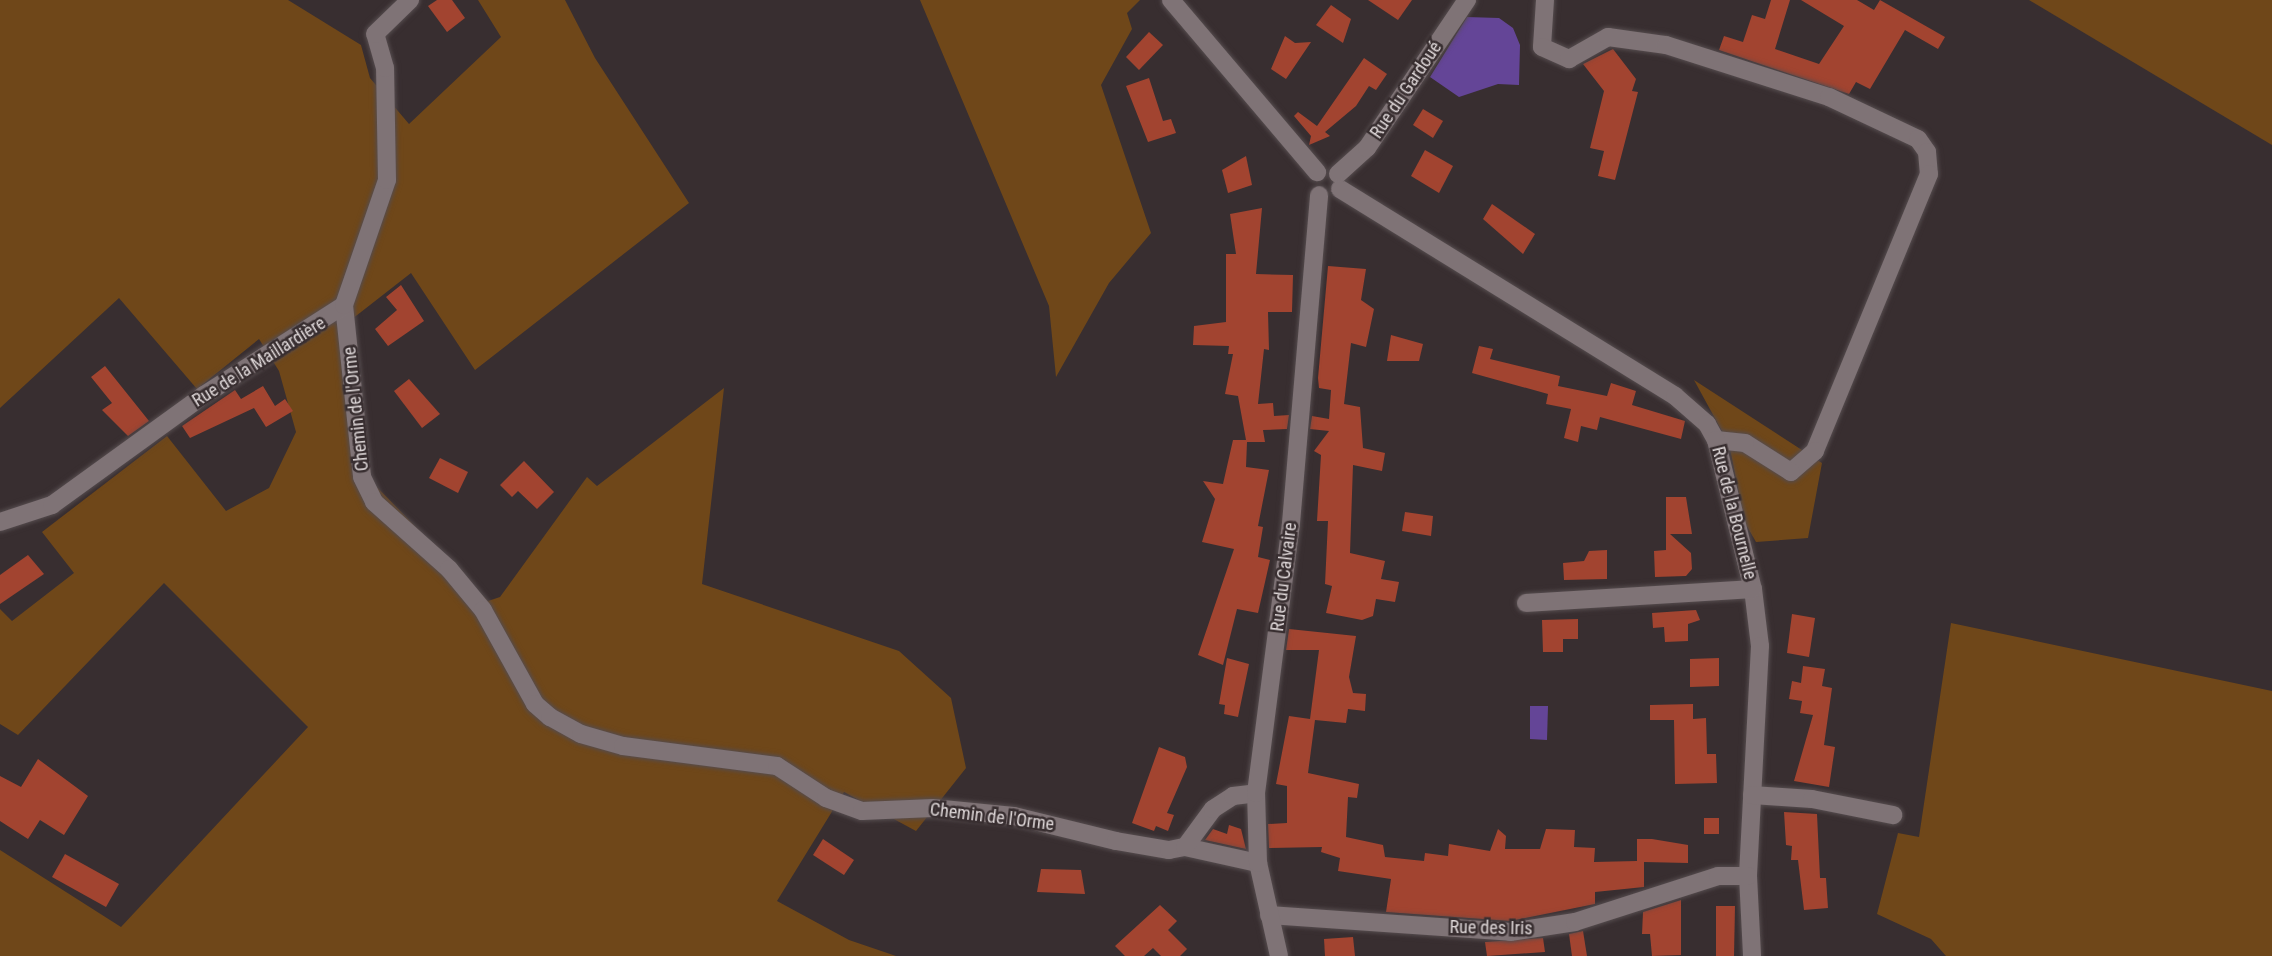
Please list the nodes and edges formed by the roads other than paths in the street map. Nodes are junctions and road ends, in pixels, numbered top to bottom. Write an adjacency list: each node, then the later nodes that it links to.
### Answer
1 (410, 0): 8 (street, Rue de la Maillardière)
2 (1171, 0): 5 (street)
3 (1467, 0): 6 (street, Rue du Gardoué)
4 (1545, 0): 9 (street)
5 (1317, 172): 6 (street); 7 (street, Rue du Calvaire)
6 (1339, 181): 7 (street); 9 (street, Rue de la Bournelle)
7 (1319, 195): 13 (street, Rue du Calvaire)
8 (344, 305): 10 (street, Rue de la Maillardière); 16 (street, Chemin de l'Orme)
9 (1716, 440): 11 (street, Rue de la Bournelle)
10 (0, 522)
11 (1754, 589): 12 (street); 14 (street, Rue de la Bournelle)
12 (1526, 603)
13 (1256, 793): 16 (street); 17 (street, Rue du Calvaire)
14 (1752, 795): 15 (street); 18 (street, Rue de la Bournelle)
15 (1893, 815)
16 (1185, 847): 17 (street, Chemin de l'Orme)
17 (1258, 863): 19 (street, Rue du Calvaire)
18 (1748, 876): 19 (street, Rue des Iris); 21 (street, Rue de la Bournelle)
19 (1269, 915): 20 (street, Rue du Calvaire)
20 (1279, 956)
21 (1752, 956)

